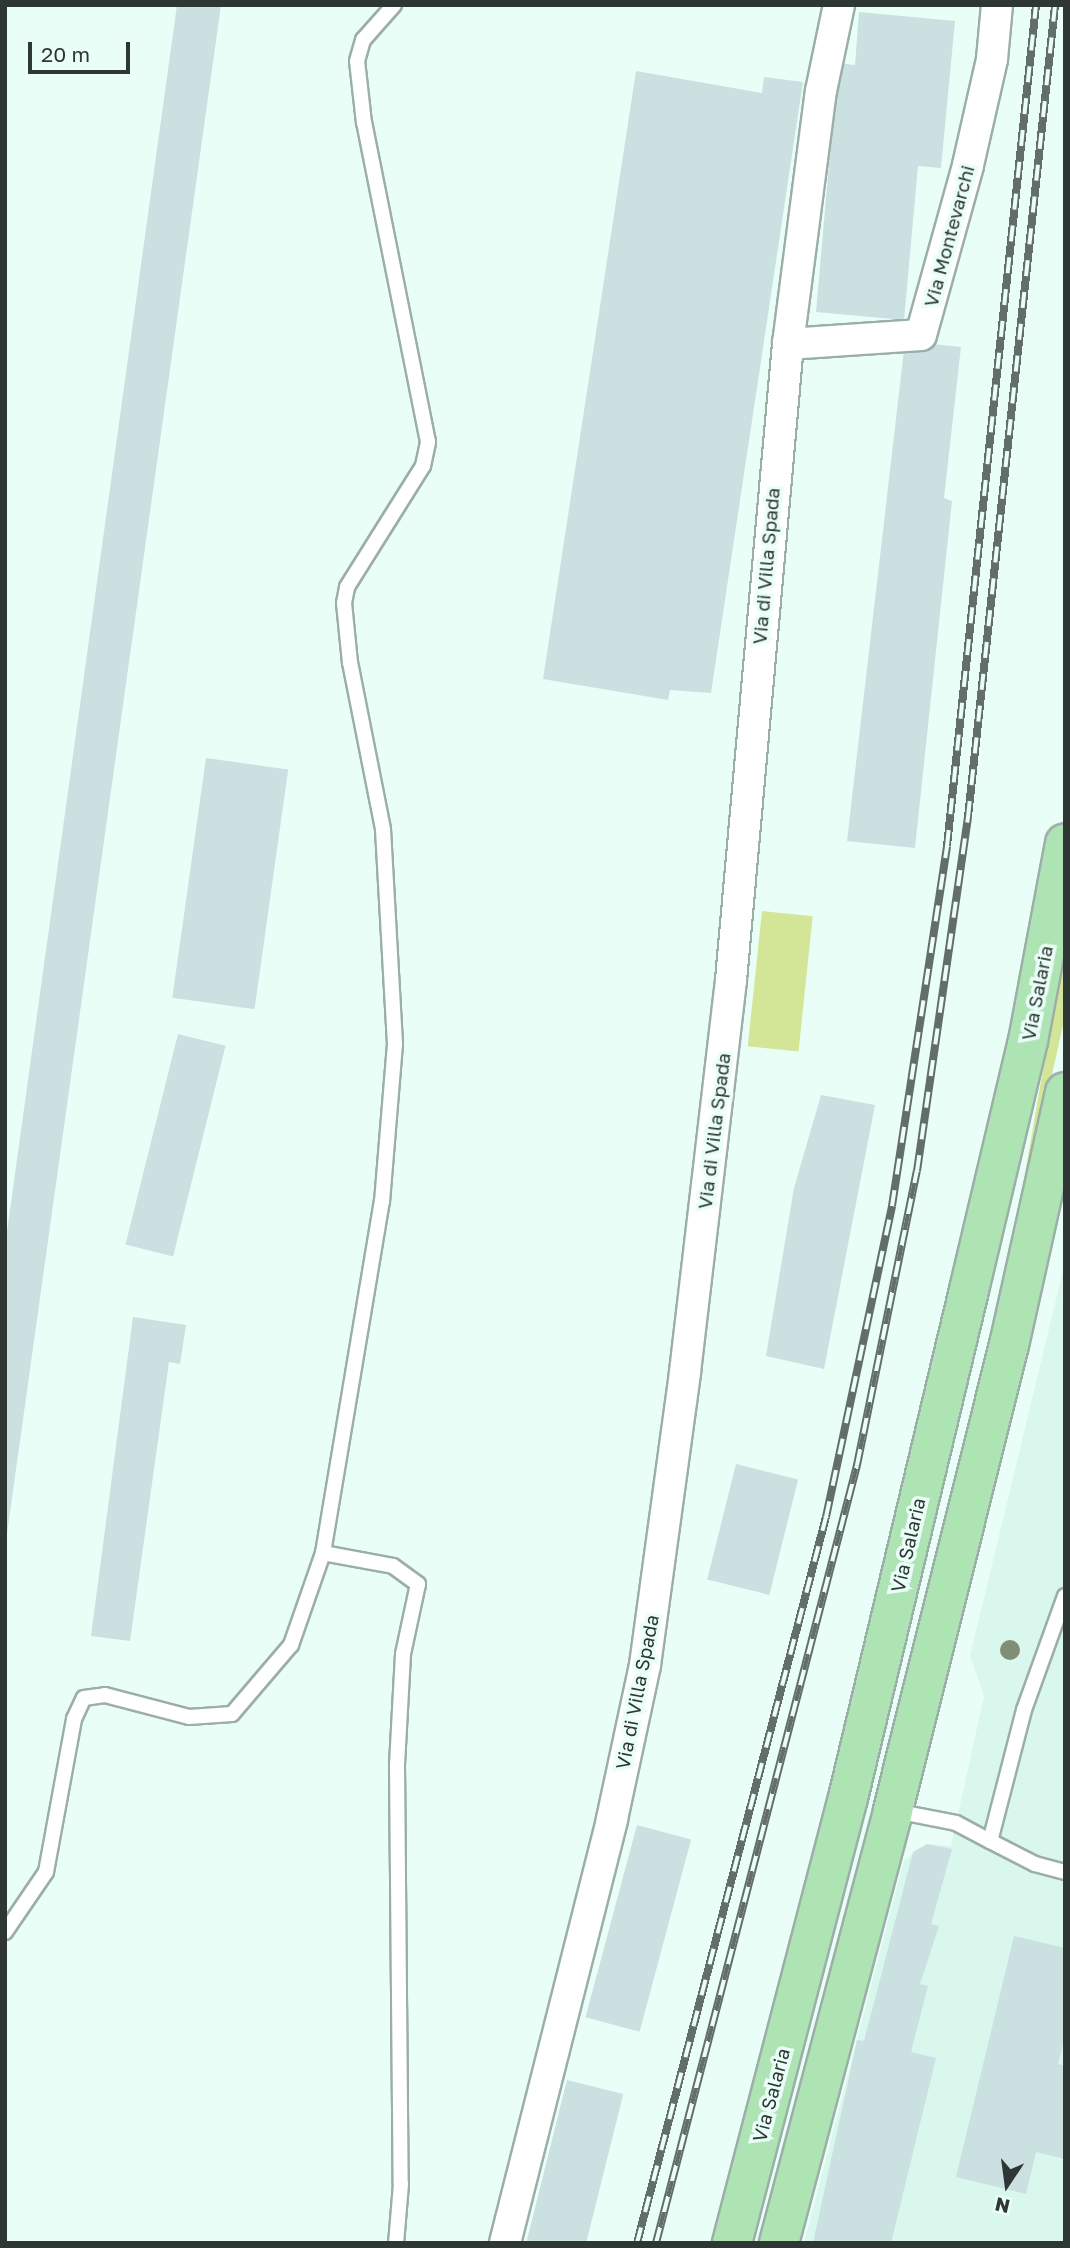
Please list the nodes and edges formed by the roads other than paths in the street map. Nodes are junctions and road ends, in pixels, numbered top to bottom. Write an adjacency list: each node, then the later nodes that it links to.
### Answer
1 (394, 5): 7 (lane)
2 (839, 5): 4 (street, Via di Villa Spada)
3 (997, 5): 4 (street, Via Montevarchi)
4 (788, 344): 15 (street, Via di Villa Spada)
5 (1065, 843): 9 (main road, Via Salaria)
6 (1065, 1092): 10 (main road)
7 (323, 1553): 13 (lane); 14 (lane)
8 (1065, 1596): 11 (lane)
9 (848, 1798): 10 (street); 16 (main road, Via Salaria)
10 (893, 1811): 11 (lane); 17 (main road)
11 (990, 1842): 12 (lane)
12 (1065, 1871)
13 (5, 1933)
14 (396, 2243)
15 (505, 2243)
16 (732, 2243)
17 (779, 2243)

